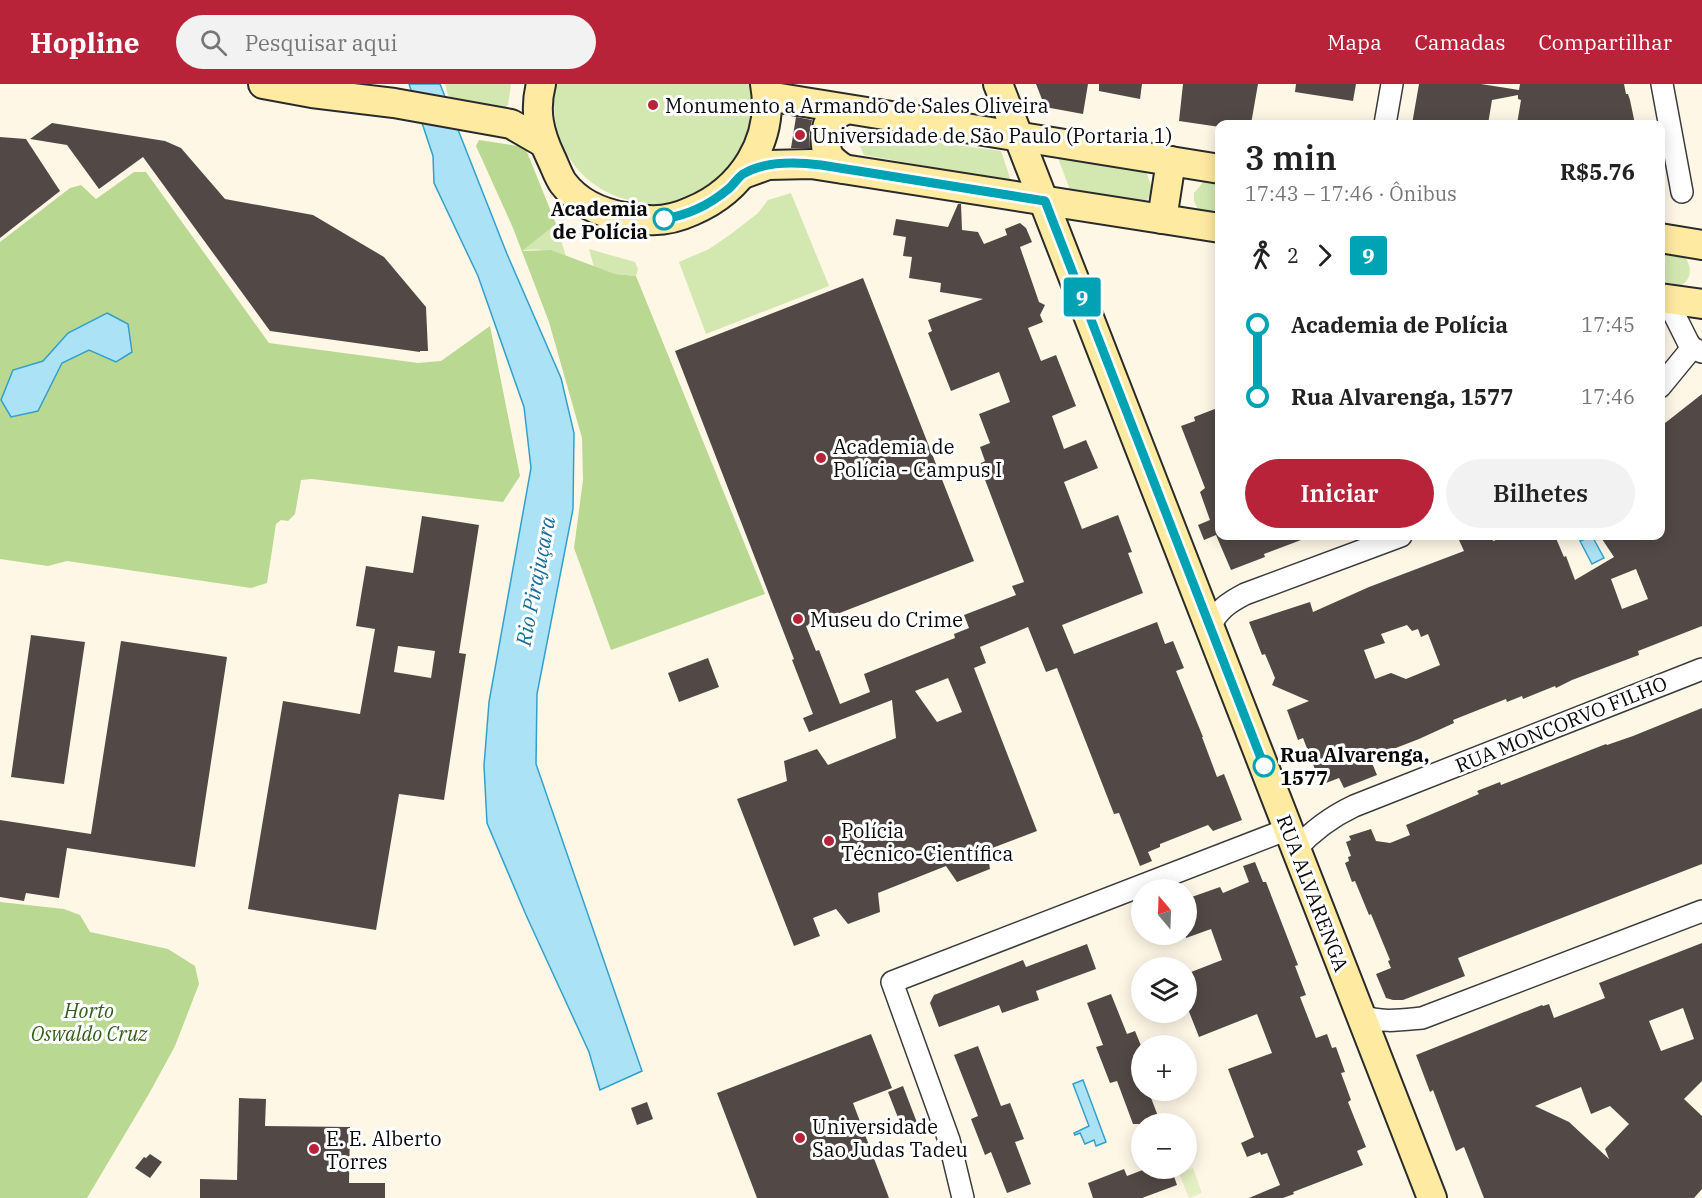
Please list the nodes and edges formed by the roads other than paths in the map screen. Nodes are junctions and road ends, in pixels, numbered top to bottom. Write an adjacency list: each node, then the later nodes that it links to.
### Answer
1 (263, 84): 10 (main road)
2 (541, 84): 10 (main road)
3 (998, 84): 9 (main road, RUA ALVARENGA)
4 (1392, 84): 8 (street)
5 (1662, 84): 15 (street)
6 (766, 90): 7 (main road); 14 (main road)
7 (844, 110): 9 (main road); 13 (main road)
8 (1386, 120)
9 (1019, 137): 11 (main road); 16 (main road, RUA ALVARENGA)
10 (544, 144): 14 (main road)
11 (1171, 161): 12 (main road); 17 (main road)
12 (1215, 168)
13 (844, 169): 14 (main road); 16 (main road)
14 (742, 174)
15 (1682, 192)
16 (1045, 201): 17 (main road); 27 (main road, RUA ALVARENGA)
17 (1162, 219): 18 (main road)
18 (1215, 227)
19 (1665, 239): 20 (main road)
20 (1702, 245)
21 (1665, 298): 23 (main road)
22 (1665, 301): 24 (street)
23 (1702, 304)
24 (1697, 350): 25 (street)
25 (1665, 382)
26 (1390, 540): 27 (street)
27 (1210, 626): 29 (main road, RUA ALVARENGA)
28 (1702, 669): 29 (street, RUA MONCORVO FILHO)
29 (1292, 839): 31 (main road, RUA ALVARENGA); 32 (street, RUA MONCORVO FILHO)
30 (1702, 911): 31 (street)
31 (1361, 1016): 33 (main road, RUA ALVARENGA)
32 (963, 1198)
33 (1431, 1198)

